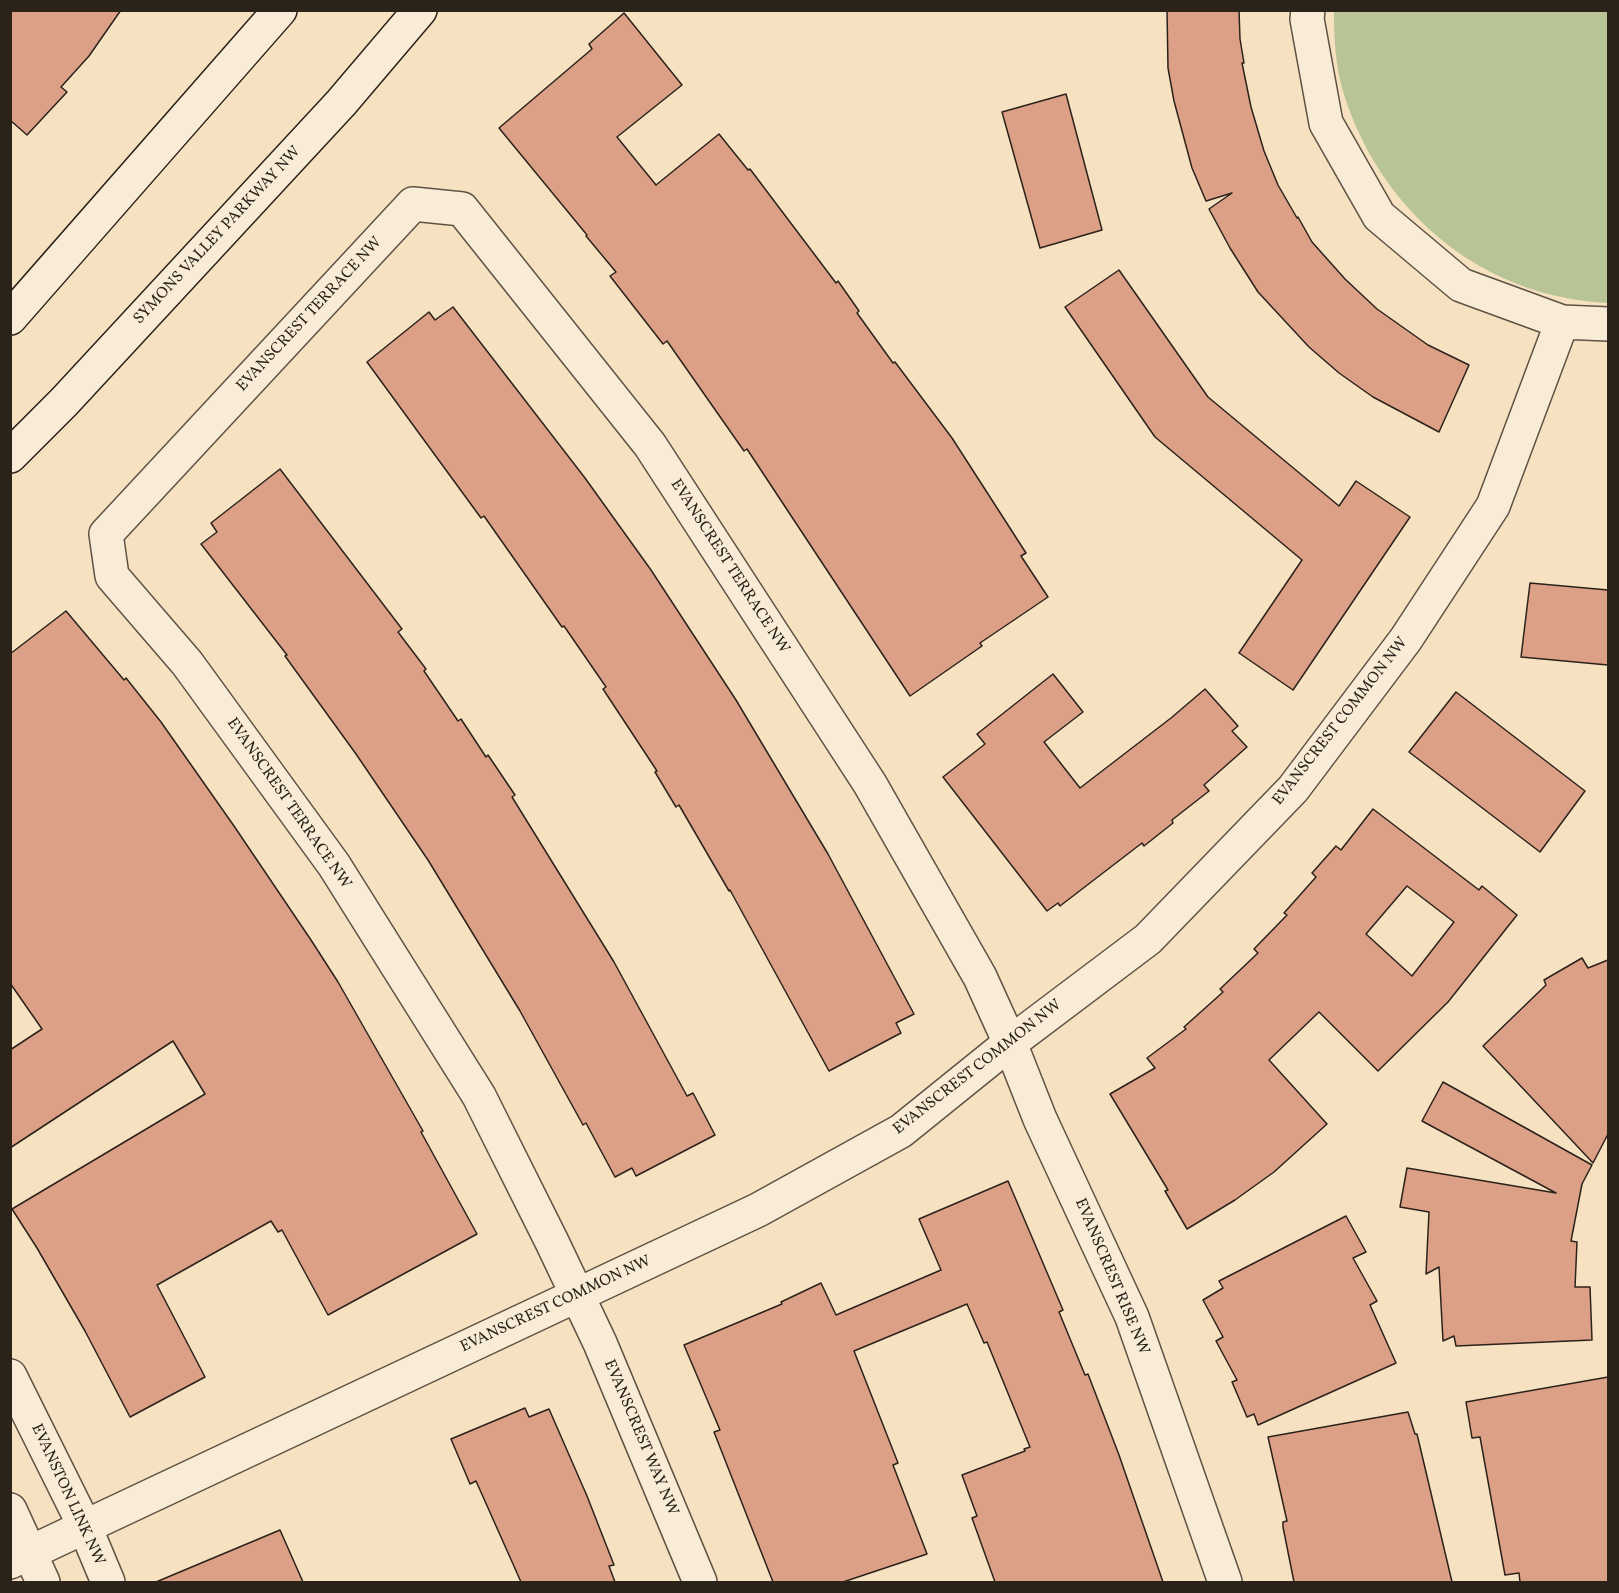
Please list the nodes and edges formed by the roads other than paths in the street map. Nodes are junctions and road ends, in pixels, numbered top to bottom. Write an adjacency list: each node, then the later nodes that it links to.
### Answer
1 (280, 10): 4 (street)
2 (420, 10): 7 (street, SYMONS VALLEY PARKWAY NW)
3 (1308, 10): 5 (street)
4 (10, 318)
5 (1562, 322): 6 (street); 8 (street, EVANSCREST COMMON NW)
6 (1608, 324)
7 (10, 456)
8 (1010, 1043): 9 (street, EVANSCREST COMMON NW); 9 (street, EVANSCREST TERRACE NW); 15 (street, EVANSCREST RISE NW)
9 (577, 1296): 12 (street, EVANSCREST COMMON NW); 14 (street, EVANSCREST WAY NW)
10 (10, 1376): 12 (street, EVANSTON LINK NW)
11 (10, 1510): 12 (street, EVANSTON LINK NW)
12 (45, 1553): 13 (street, EVANSTON LINK NW)
13 (108, 1582)
14 (700, 1582)
15 (1225, 1582)

